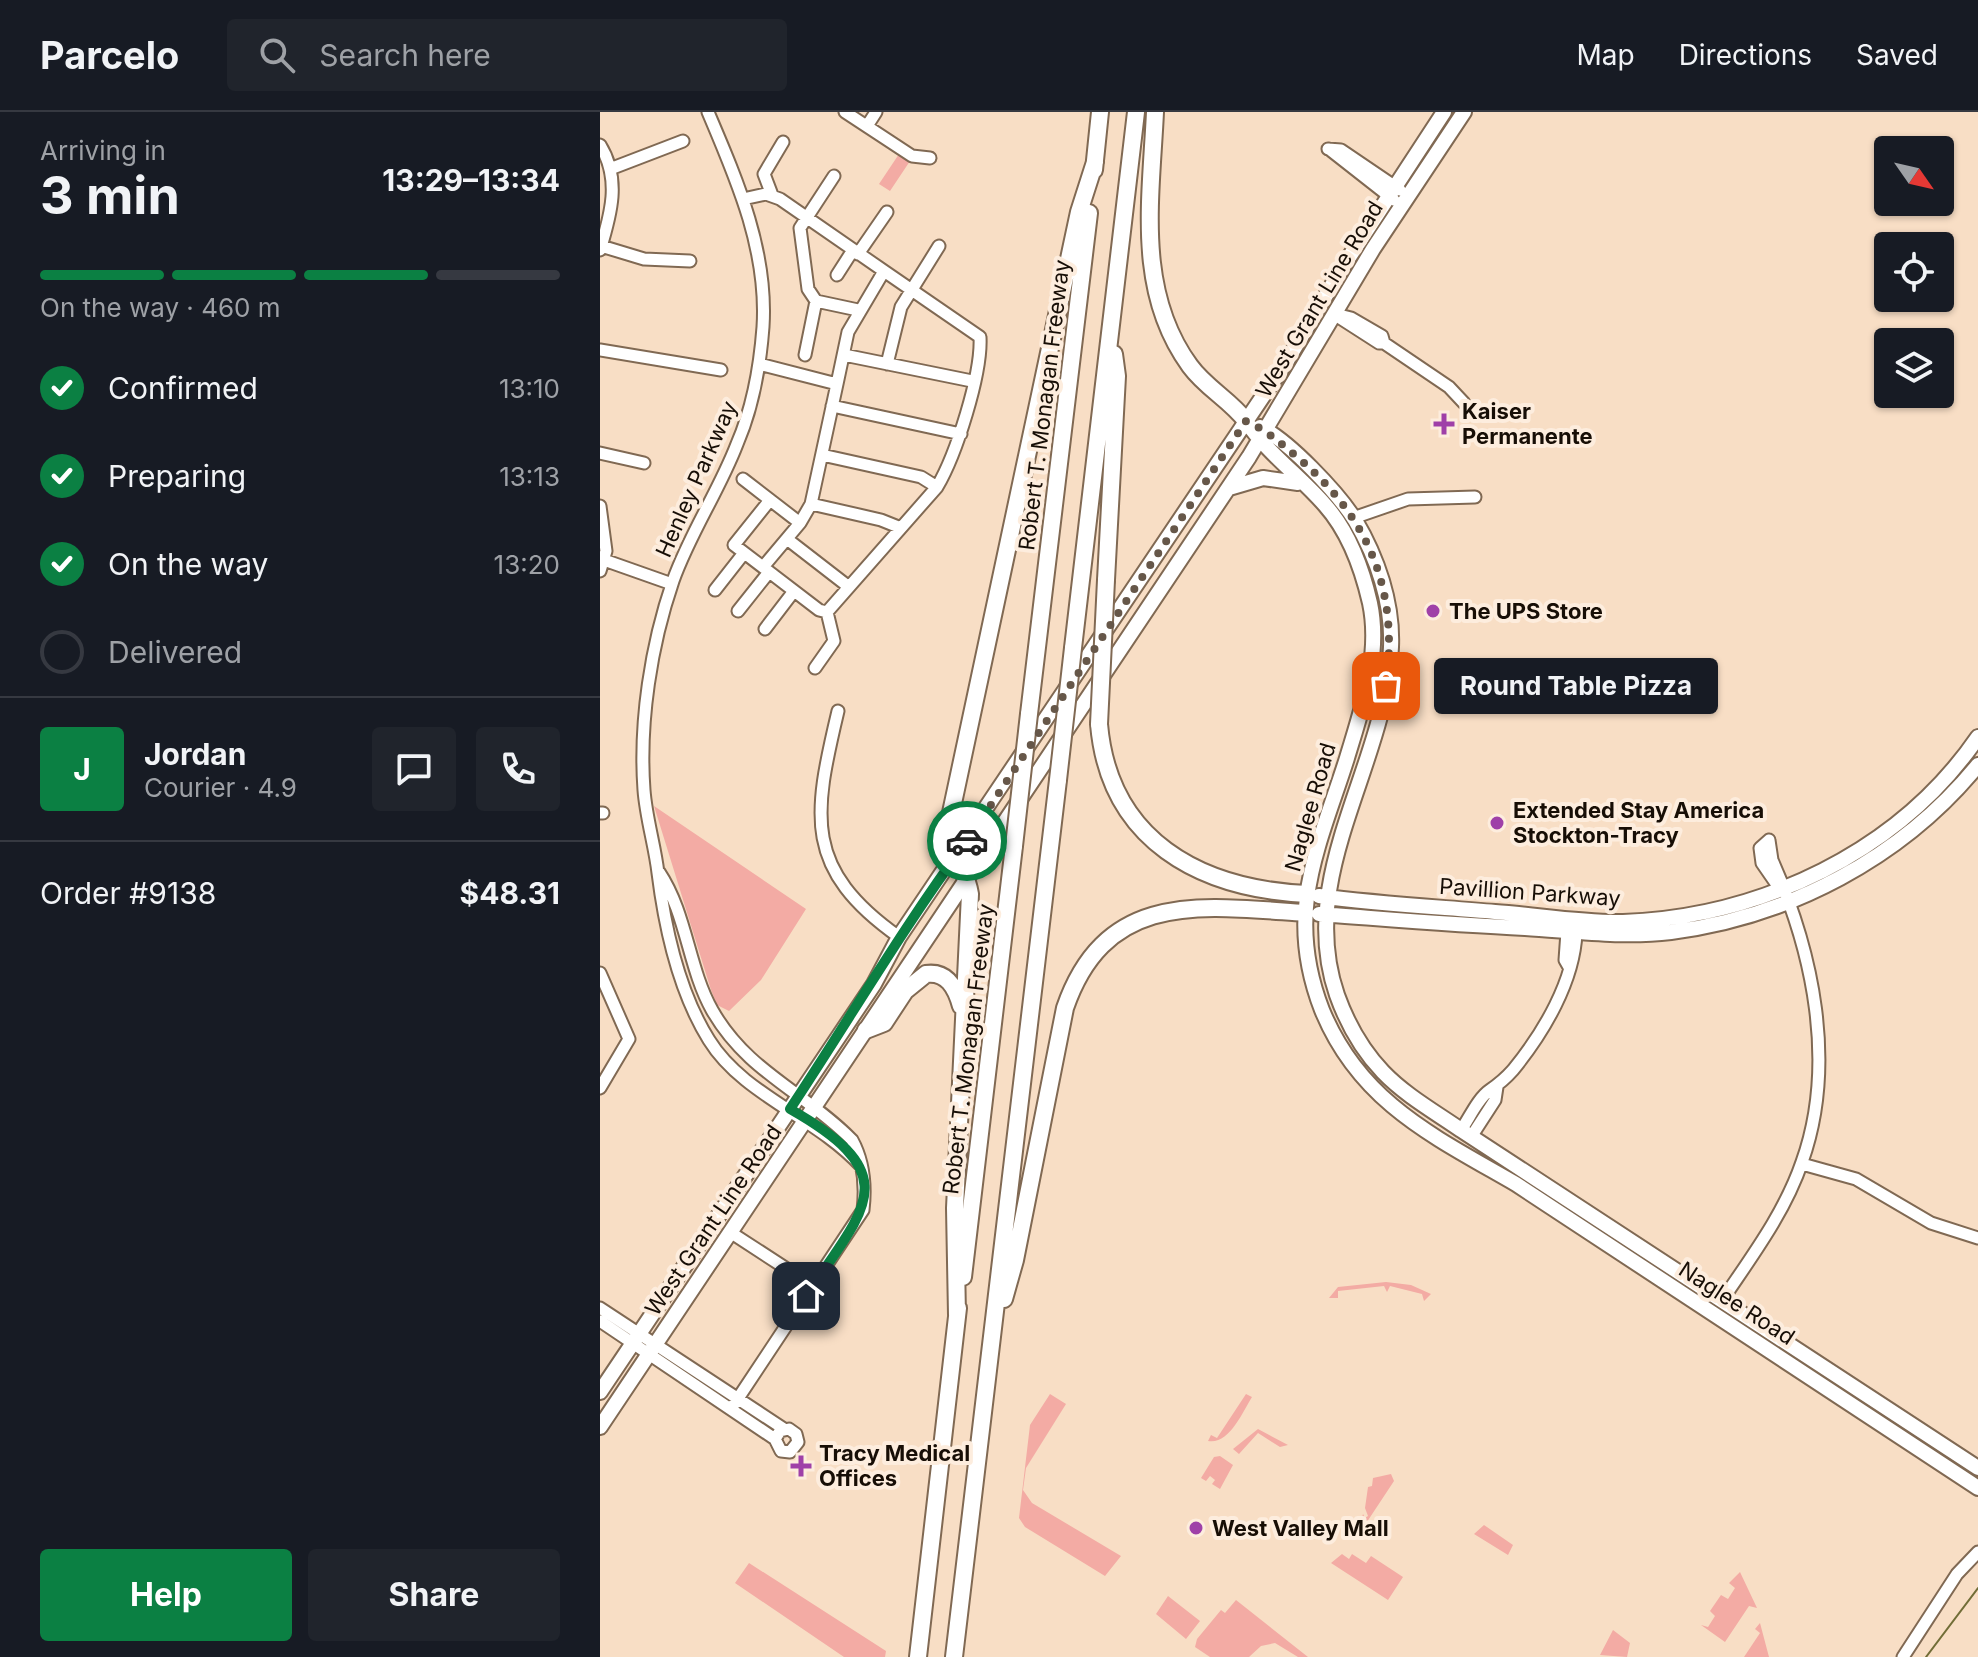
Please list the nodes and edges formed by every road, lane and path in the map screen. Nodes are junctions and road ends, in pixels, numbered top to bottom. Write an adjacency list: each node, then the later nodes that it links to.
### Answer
1 (708, 112): 19 (street, Henley Parkway)
2 (845, 112): 9 (street)
3 (876, 112): 9 (street)
4 (1100, 112): 14 (highway, Robert T. Monagan Freeway)
5 (1136, 112): 32 (highway)
6 (1155, 112): 43 (highway)
7 (1444, 112): 18 (main road, West Grant Line Road)
8 (1464, 112): 18 (main road, West Grant Line Road)
9 (867, 126): 13 (street)
10 (683, 141): 15 (street)
11 (783, 142): 17 (street)
12 (600, 145): 15 (street)
13 (930, 158)
14 (1095, 162): 75 (highway); 99 (highway, Robert T. Monagan Freeway, bridge)
15 (610, 169): 23 (street)
16 (834, 176): 21 (street)
17 (772, 195): 19 (street); 21 (street)
18 (1398, 196): 18 (street); 31 (main road, West Grant Line Road); 43 (main road, West Grant Line Road)
19 (743, 199): 36 (street, Henley Parkway)
20 (887, 212): 24 (street)
21 (806, 217): 24 (street); 29 (street)
22 (939, 246): 28 (street)
23 (601, 248): 25 (street)
24 (856, 252): 26 (street); 27 (street)
25 (690, 261)
26 (884, 271): 28 (street); 30 (street)
27 (837, 275)
28 (911, 289): 37 (street); 39 (street)
29 (816, 301): 30 (street); 34 (street)
30 (858, 310): 35 (street)
31 (1335, 314): 41 (street); 45 (main road, West Grant Line Road)
32 (1111, 324): 78 (highway, bridge); 101 (highway, bridge)
33 (600, 350): 38 (street)
34 (805, 355)
35 (844, 355): 37 (street); 40 (street)
36 (759, 364): 40 (street); 64 (street, Henley Parkway)
37 (887, 364): 39 (street)
38 (721, 370)
39 (972, 381): 44 (street)
40 (837, 384): 42 (street)
41 (1464, 403)
42 (832, 406): 44 (street); 47 (street)
43 (1246, 421): 45 (main road, Naglee Road); 75 (main road, West Grant Line Road)
44 (961, 434): 51 (street)
45 (1263, 436): 50 (main road, Naglee Road); 52 (main road, West Grant Line Road); 57 (main road, Naglee Road)
46 (600, 453): 48 (street)
47 (822, 455): 51 (street); 55 (street)
48 (644, 463)
49 (743, 479): 54 (street)
50 (1305, 485): 52 (main road); 78 (main road, Naglee Road)
51 (937, 487): 59 (street)
52 (1229, 488): 77 (main road, West Grant Line Road)
53 (1475, 497): 57 (street)
54 (770, 500): 58 (street); 61 (street)
55 (811, 504): 58 (street); 59 (street)
56 (600, 506): 62 (street)
57 (1353, 518): 80 (main road, Naglee Road)
58 (800, 523): 60 (street)
59 (901, 528): 65 (street)
60 (787, 539): 63 (street); 65 (street)
61 (744, 553): 63 (street); 66 (street)
62 (602, 566): 64 (street)
63 (766, 570): 67 (street); 68 (street)
64 (672, 584): 76 (street, Henley Parkway)
65 (849, 587): 69 (street)
66 (715, 590)
67 (794, 591): 69 (street); 70 (street)
68 (738, 611)
69 (827, 612): 71 (street)
70 (765, 629)
71 (815, 668)
72 (838, 711): 84 (street)
73 (1978, 737): 79 (main road, Pavillion Parkway)
74 (1978, 765): 79 (main road, Pavillion Parkway)
75 (957, 854): 77 (highway); 84 (main road, West Grant Line Road)
76 (658, 872): 90 (street); 90 (street, Henley Parkway)
77 (968, 877): 86 (main road, West Grant Line Road); 87 (highway)
78 (1307, 894): 80 (main road, Pavillion Parkway); 81 (main road, Naglee Road)
79 (1784, 895): 80 (main road, Pavillion Parkway); 83 (main road, Pavillion Parkway); 93 (street)
80 (1327, 897): 82 (main road, Naglee Road)
81 (1305, 913): 82 (main road, Pavillion Parkway); 101 (highway); 110 (main road, Naglee Road)
82 (1326, 915): 83 (main road, Pavillion Parkway); 92 (main road, Naglee Road)
83 (1571, 932): 92 (street)
84 (899, 937): 86 (main road); 90 (main road, West Grant Line Road)
85 (600, 973): 89 (street)
86 (902, 976): 88 (main road, West Grant Line Road)
87 (963, 1013): 88 (highway); 99 (highway)
88 (866, 1030): 91 (main road, West Grant Line Road)
89 (600, 1088)
90 (794, 1103): 91 (street); 102 (main road, West Grant Line Road)
91 (810, 1114): 94 (main road, West Grant Line Road); 96 (street)
92 (1466, 1134): 97 (main road, Naglee Road)
93 (1802, 1164): 95 (street); 97 (street)
94 (730, 1232): 96 (street); 103 (main road, West Grant Line Road)
95 (1978, 1238)
96 (813, 1286): 105 (street)
97 (1723, 1299): 109 (main road, Naglee Road)
98 (600, 1308): 102 (street)
99 (957, 1315): 112 (highway, Robert T. Monagan Freeway)
100 (600, 1321): 102 (street)
101 (993, 1326): 113 (highway)
102 (636, 1339): 103 (street); 104 (main road, West Grant Line Road)
103 (652, 1350): 105 (street); 106 (main road, West Grant Line Road)
104 (600, 1392)
105 (734, 1405): 107 (street); 108 (street)
106 (600, 1427)
107 (784, 1429): 108 (street); 108 (street)
108 (775, 1439)
109 (1978, 1468)
110 (1978, 1488)
111 (1978, 1552): 114 (street)
112 (918, 1657)
113 (954, 1657)
114 (1903, 1657)

